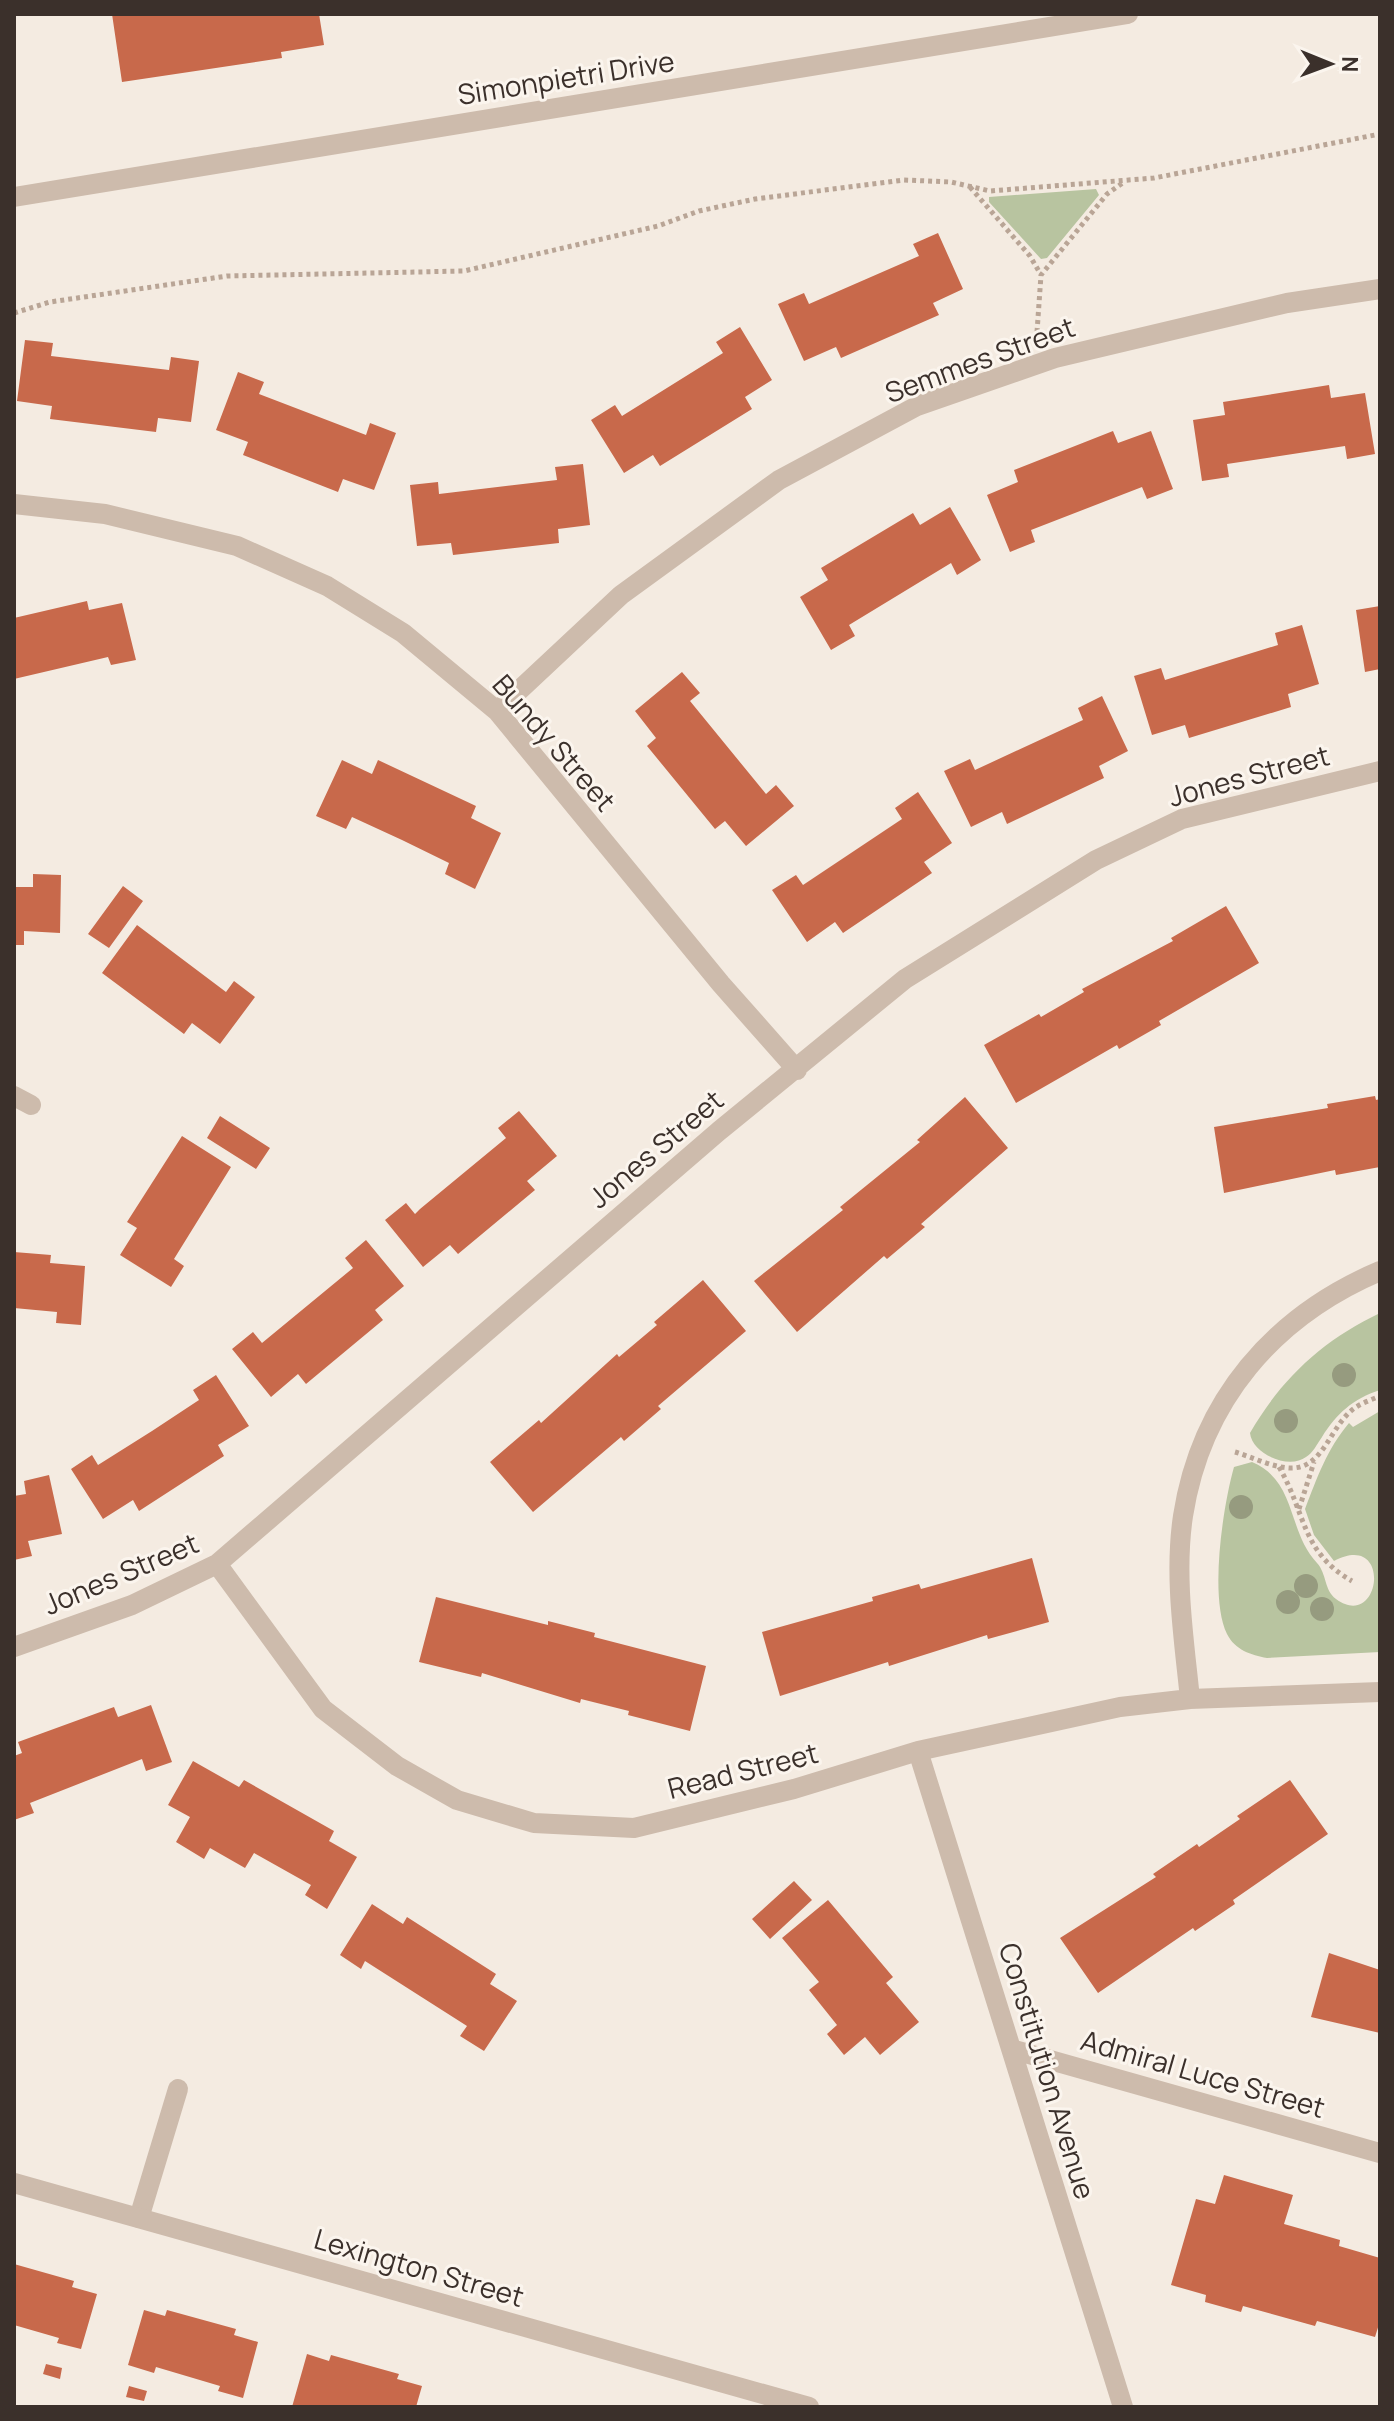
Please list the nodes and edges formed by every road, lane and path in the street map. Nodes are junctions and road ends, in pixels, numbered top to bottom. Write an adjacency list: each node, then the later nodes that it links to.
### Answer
1 (1128, 14): 5 (street, Simonpietri Drive)
2 (1380, 134): 3 (path)
3 (1126, 180): 4 (path); 6 (path)
4 (969, 186): 6 (path); 8 (path)
5 (14, 197)
6 (1041, 275): 9 (path)
7 (1380, 289): 9 (street, Semmes Street)
8 (14, 313)
9 (1037, 365): 11 (street, Semmes Street)
10 (14, 504): 11 (street, Bundy Street)
11 (497, 711): 13 (street, Bundy Street)
12 (1380, 771): 13 (street, Jones Street)
13 (797, 1070): 20 (street, Jones Street)
14 (1380, 1271): 16 (street)
15 (1380, 1396): 17 (path)
16 (1204, 1441): 18 (path); 24 (street)
17 (1314, 1461): 18 (path); 19 (path)
18 (1279, 1467): 19 (path)
19 (1299, 1509): 21 (path)
20 (217, 1564): 22 (street, Jones Street); 25 (street, Read Street)
21 (1352, 1581)
22 (14, 1647)
23 (1380, 1692): 24 (street, Read Street)
24 (1190, 1699): 25 (street, Read Street)
25 (918, 1751): 26 (street, Constitution Avenue)
26 (1011, 2049): 28 (street, Admiral Luce Street); 32 (street, Constitution Avenue)
27 (178, 2089): 30 (street)
28 (1380, 2153)
29 (14, 2183): 30 (street, Lexington Street)
30 (139, 2218): 31 (street, Lexington Street)
31 (809, 2407)
32 (1123, 2407)

